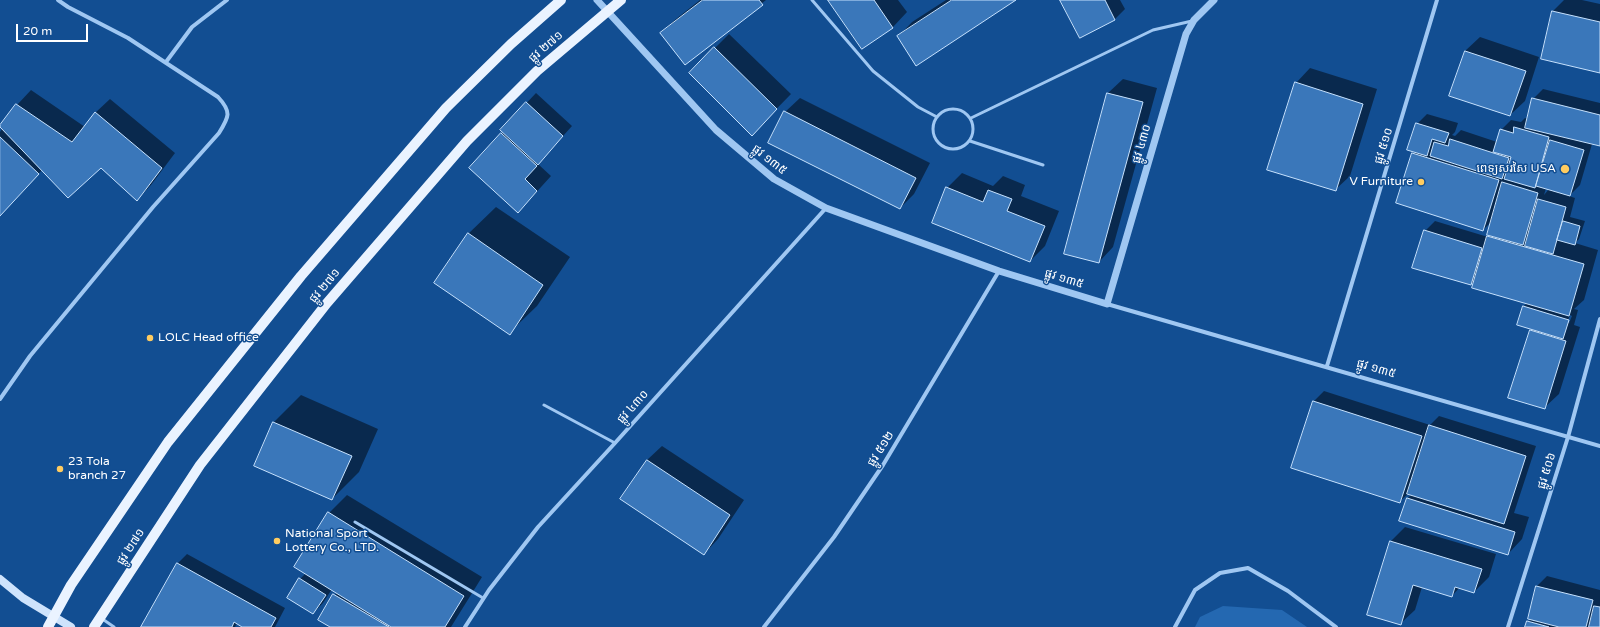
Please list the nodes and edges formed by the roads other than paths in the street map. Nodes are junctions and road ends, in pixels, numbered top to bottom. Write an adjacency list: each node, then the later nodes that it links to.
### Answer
1 (58, 0): 11 (street)
2 (227, 0): 11 (street)
3 (561, 0): 29 (main road, ផ្លូវ ២៧១)
4 (597, 0): 9 (street, ផ្លូវ ១៣៥)
5 (621, 0): 9 (main road, ផ្លូវ ២៧១)
6 (812, 0): 12 (lane)
7 (1214, 0): 10 (street, ផ្លូវ ៤៣០)
8 (1437, 0): 20 (street, ផ្លូវ ៥១០)
9 (606, 12): 16 (street, ផ្លូវ ១៣៥); 30 (main road, ផ្លូវ ២៧១)
10 (1194, 20): 13 (lane); 18 (street, ផ្លូវ ៤៣០)
11 (166, 62): 21 (street)
12 (937, 116): 13 (lane); 14 (lane)
13 (971, 118): 14 (lane)
14 (970, 141): 15 (lane)
15 (1043, 165)
16 (826, 208): 17 (street, ផ្លូវ ១៣៥); 24 (street, ផ្លូវ ៤៣០)
17 (999, 271): 18 (street, ផ្លូវ ១៣៥); 36 (street, ផ្លូវ ៥១២)
18 (1106, 304): 20 (street, ផ្លូវ ១៣៥)
19 (1600, 319): 23 (street, ផ្លូវ ៥០៦)
20 (1327, 366): 23 (street, ផ្លូវ ១៣៥)
21 (0, 399)
22 (544, 405): 24 (lane)
23 (1568, 437): 25 (street, ផ្លូវ ១៣៥); 39 (street, ផ្លូវ ៥០៦)
24 (615, 443): 28 (street, ផ្លូវ ៤៣០)
25 (1600, 446)
26 (356, 522): 28 (lane)
27 (0, 579): 29 (main road)
28 (483, 598): 35 (street, ផ្លូវ ៤៣០)
29 (53, 617): 31 (main road, ផ្លូវ ២៧១); 32 (main road)
30 (100, 617): 33 (main road, ផ្លូវ ២៧១); 34 (lane)
31 (48, 627)
32 (71, 627)
33 (94, 627)
34 (114, 627)
35 (465, 627)
36 (764, 627)
37 (1175, 627): 38 (street)
38 (1336, 627)
39 (1508, 627)

